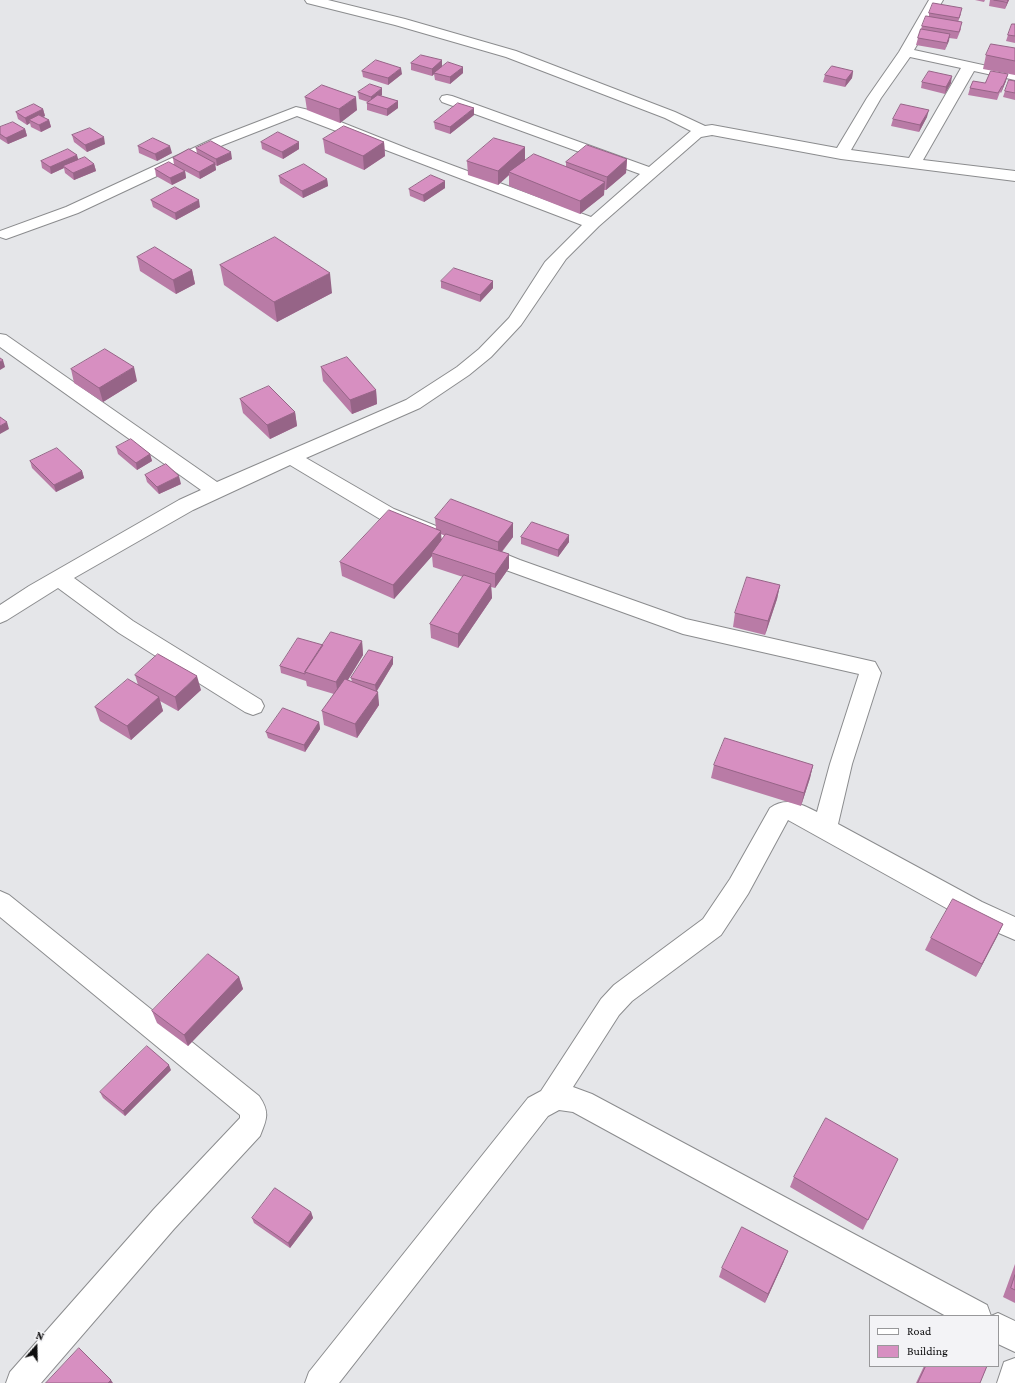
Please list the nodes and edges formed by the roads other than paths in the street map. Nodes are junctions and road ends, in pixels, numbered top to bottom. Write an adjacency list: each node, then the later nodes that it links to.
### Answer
1 (312, 0): 7 (street)
2 (936, 0): 3 (street)
3 (906, 52): 4 (street); 8 (street)
4 (970, 66): 5 (street); 9 (street)
5 (1015, 76)
6 (447, 99): 10 (street)
7 (703, 131): 8 (street); 10 (street)
8 (841, 154): 9 (street)
9 (913, 164): 11 (street)
10 (651, 173): 12 (street)
11 (1015, 176)
12 (593, 223): 13 (street); 15 (street)
13 (6, 234)
14 (0, 339): 16 (street)
15 (290, 457): 16 (street); 20 (street)
16 (215, 490): 17 (street)
17 (59, 578): 18 (street); 19 (street)
18 (0, 615)
19 (253, 706)
20 (825, 828): 22 (street); 23 (street)
21 (0, 902): 28 (street)
22 (1015, 929)
23 (551, 1098): 24 (street); 29 (street)
24 (974, 1315)
25 (999, 1329): 26 (street)
26 (1015, 1337)
27 (1015, 1373): 30 (street)
28 (21, 1383)
29 (320, 1383)
30 (1012, 1383)

